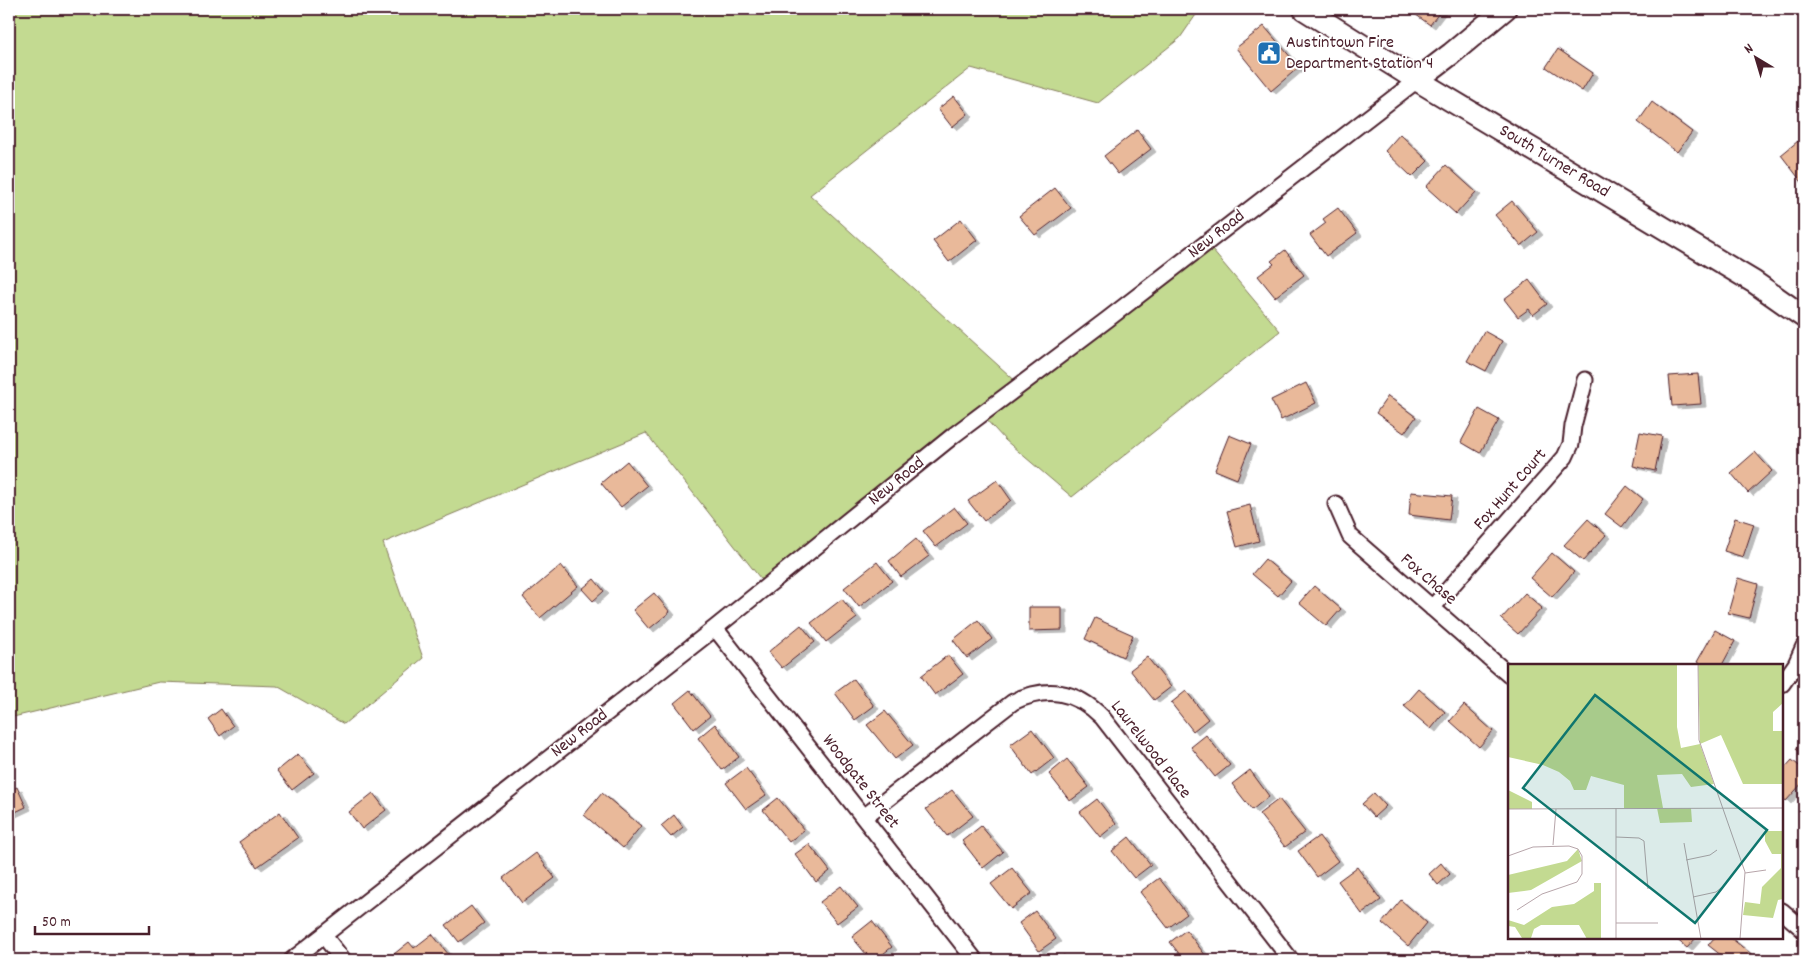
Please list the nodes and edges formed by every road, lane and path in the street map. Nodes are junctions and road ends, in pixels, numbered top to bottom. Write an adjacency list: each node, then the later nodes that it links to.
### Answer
1 (1304, 9): 3 (street, South Turner Road)
2 (1505, 9): 3 (street, New Road)
3 (1417, 80): 4 (street, South Turner Road); 8 (street, New Road)
4 (1804, 317)
5 (1585, 380): 7 (street, Fox Hunt Court)
6 (1336, 504): 7 (street, Fox Chase)
7 (1432, 608): 10 (street, Fox Chase)
8 (715, 628): 12 (street, Woodgate Street); 15 (street, New Road)
9 (1804, 646): 11 (street)
10 (1508, 673)
11 (1783, 683)
12 (864, 817): 18 (street, Woodgate Street); 19 (street, Laurelwood Place)
13 (1783, 912): 14 (street)
14 (1804, 930)
15 (324, 936): 16 (street, New Road); 17 (street)
16 (292, 960)
17 (342, 960)
18 (975, 960)
19 (1291, 960)

